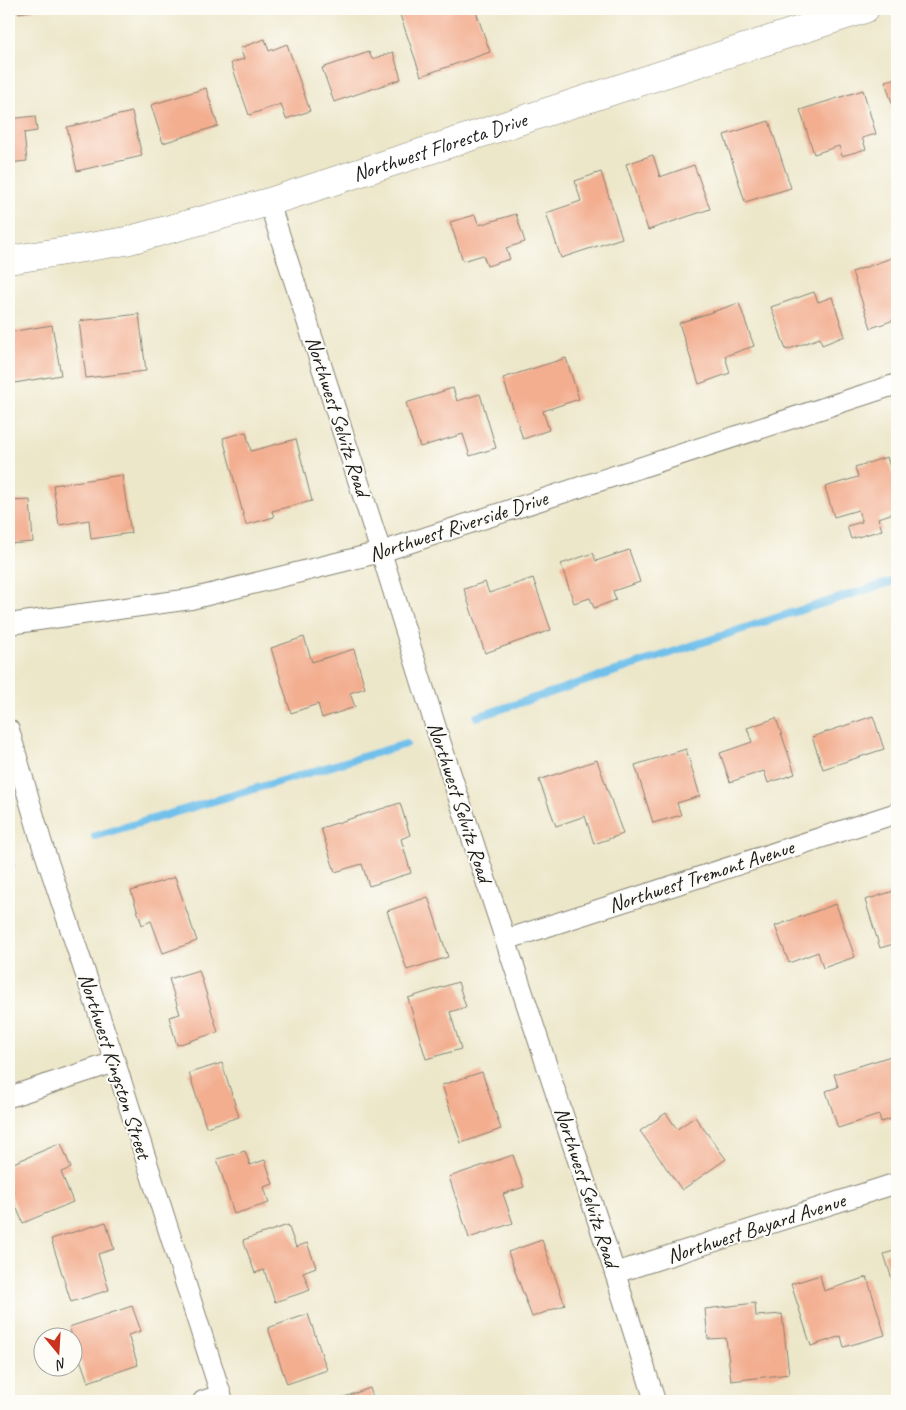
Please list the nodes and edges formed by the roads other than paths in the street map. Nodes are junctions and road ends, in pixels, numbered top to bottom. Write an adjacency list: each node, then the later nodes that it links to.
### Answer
1 (866, 9): 2 (street, Northwest Floresta Drive)
2 (269, 202): 3 (street, Northwest Floresta Drive); 5 (street, Northwest Selvitz Road)
3 (9, 260)
4 (897, 384): 5 (street, Northwest Riverside Drive)
5 (381, 552): 6 (street, Northwest Riverside Drive); 9 (street, Northwest Selvitz Road)
6 (9, 624)
7 (9, 730): 10 (street, Northwest Kingston Street)
8 (897, 813): 9 (street, Northwest Tremont Avenue)
9 (504, 940): 13 (street, Northwest Selvitz Road)
10 (115, 1062): 11 (street); 14 (street, Northwest Kingston Street)
11 (9, 1097)
12 (897, 1183): 13 (street, Northwest Bayard Avenue)
13 (615, 1273): 15 (street, Northwest Selvitz Road)
14 (216, 1399)
15 (655, 1401)

